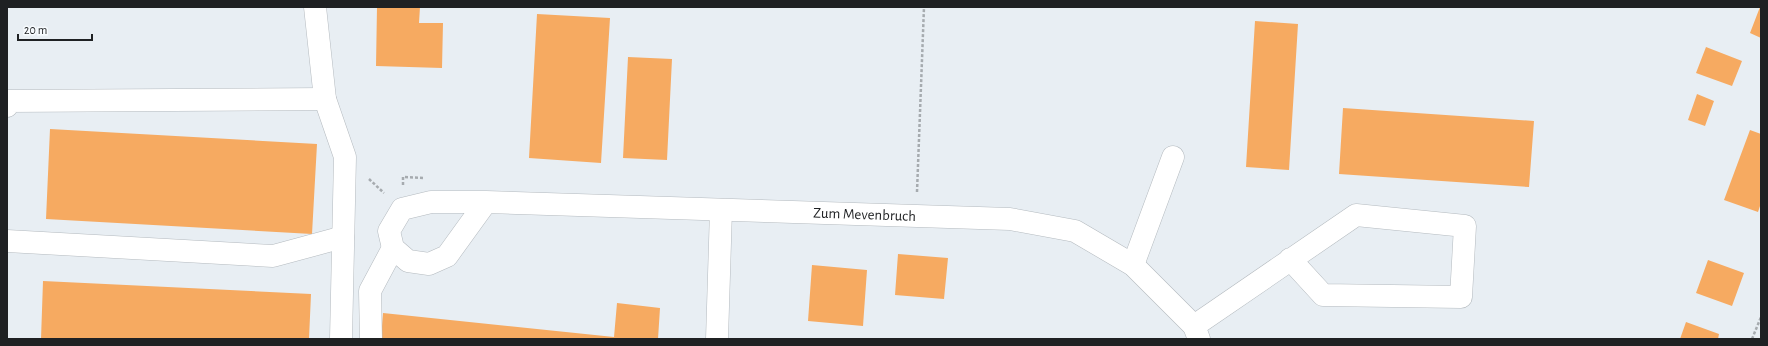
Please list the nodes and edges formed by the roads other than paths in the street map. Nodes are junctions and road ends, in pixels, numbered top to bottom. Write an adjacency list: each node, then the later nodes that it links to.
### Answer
1 (315, 7): 2 (street)
2 (325, 99): 3 (street); 7 (street)
3 (7, 106)
4 (1173, 157): 11 (street)
5 (486, 202): 6 (street, Zum Mevenbruch); 9 (street); 9 (street, Zum Mevenbruch)
6 (721, 210): 11 (street, Zum Mevenbruch); 15 (street)
7 (343, 237): 8 (street); 13 (street)
8 (7, 241)
9 (393, 248): 14 (street)
10 (1290, 259): 10 (street); 12 (street)
11 (1134, 264): 12 (street, Zum Mevenbruch)
12 (1197, 333)
13 (341, 339)
14 (371, 339)
15 (717, 339)

